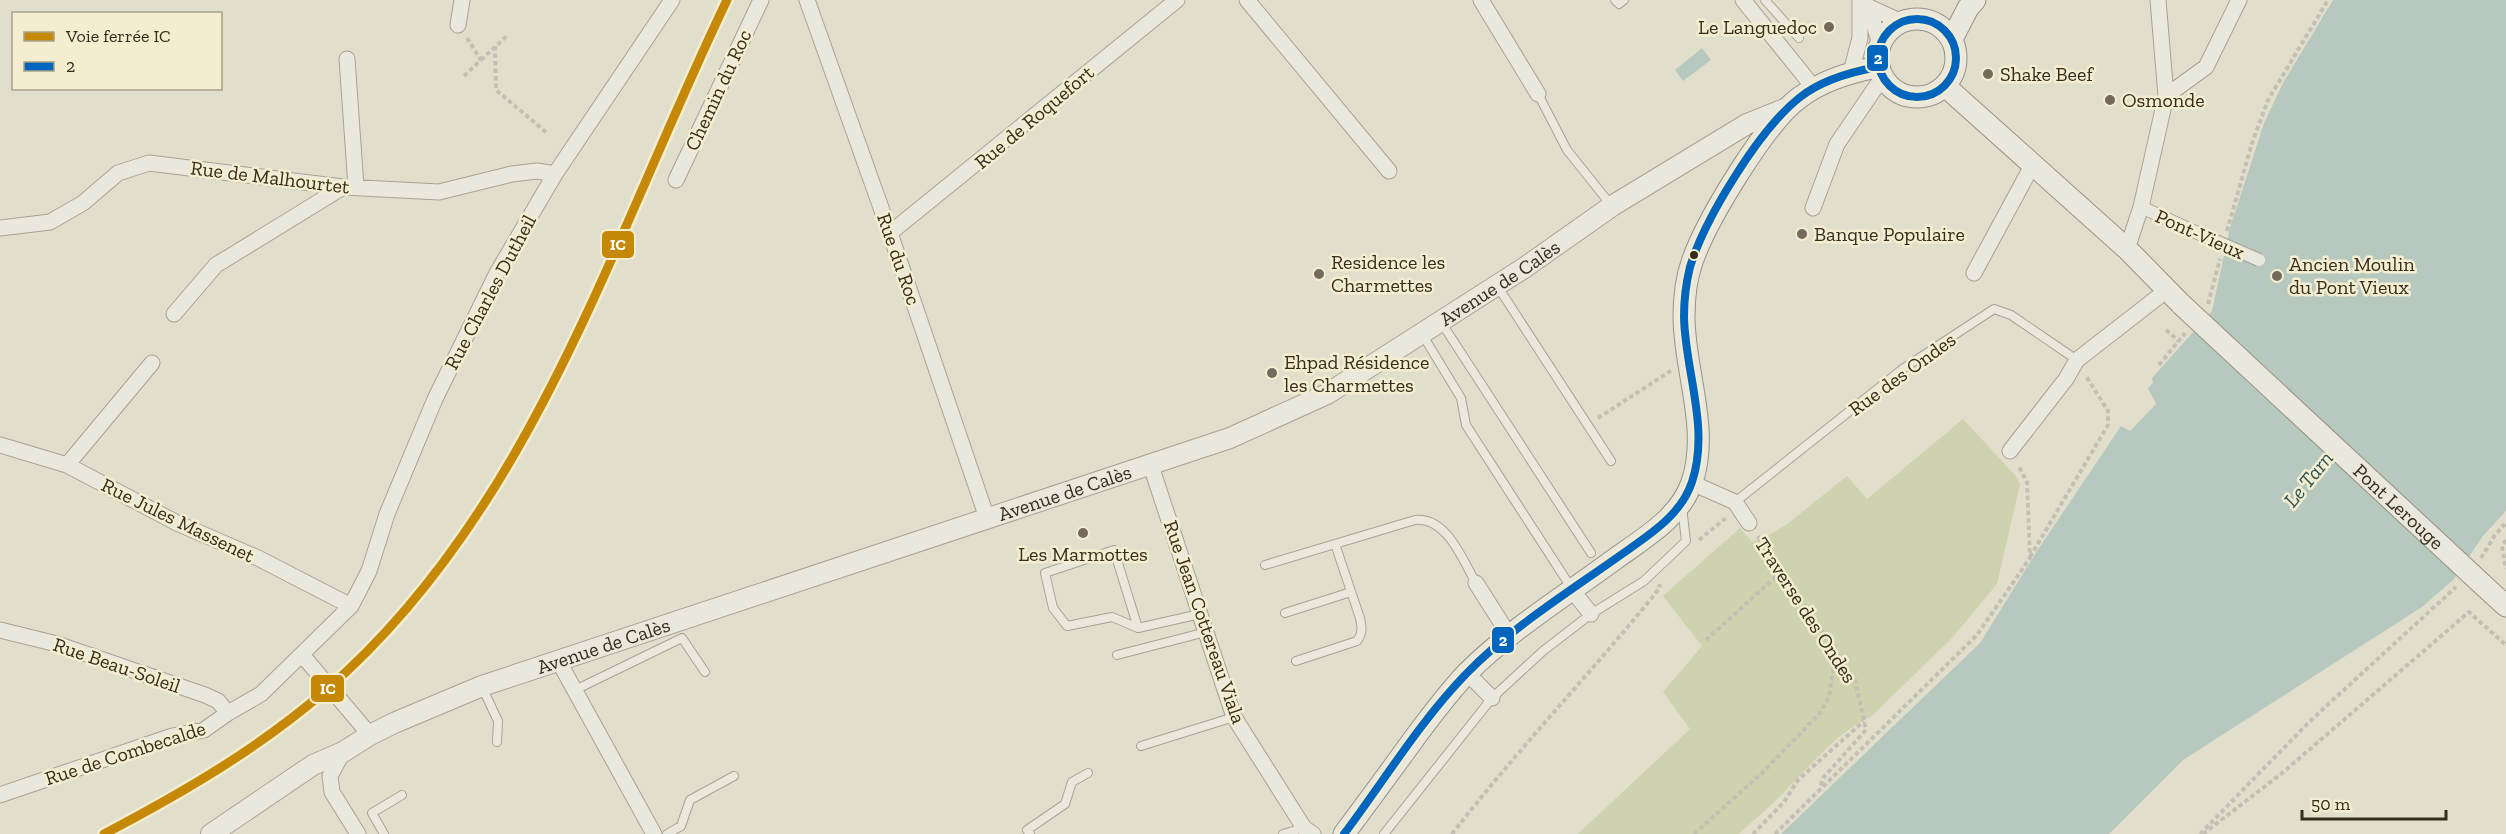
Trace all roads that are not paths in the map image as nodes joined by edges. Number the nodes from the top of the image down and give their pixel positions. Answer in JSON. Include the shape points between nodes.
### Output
{"nodes":[{"id":1,"x":462,"y":0,"type":"edge"},
{"id":2,"x":672,"y":0,"type":"edge"},
{"id":3,"x":761,"y":0,"type":"edge"},
{"id":4,"x":807,"y":0,"type":"edge"},
{"id":5,"x":1178,"y":0,"type":"edge"},
{"id":6,"x":1247,"y":0,"type":"edge"},
{"id":7,"x":1481,"y":0,"type":"edge"},
{"id":8,"x":1615,"y":0,"type":"edge"},
{"id":9,"x":1624,"y":0,"type":"edge"},
{"id":10,"x":1743,"y":0,"type":"edge"},
{"id":11,"x":1766,"y":0,"type":"edge"},
{"id":12,"x":2158,"y":0,"type":"edge"},
{"id":13,"x":2239,"y":0,"type":"edge"},
{"id":14,"x":1863,"y":2,"type":"edge"},
{"id":15,"x":1972,"y":4,"type":"edge"},
{"id":16,"x":1902,"y":22,"type":"junction"},
{"id":17,"x":1934,"y":22,"type":"junction"},
{"id":18,"x":458,"y":25,"type":"road end"},
{"id":19,"x":1798,"y":38,"type":"dead end"},
{"id":20,"x":1952,"y":39,"type":"junction"},
{"id":21,"x":1880,"y":45,"type":"junction"},
{"id":22,"x":347,"y":59,"type":"dead end"},
{"id":23,"x":1851,"y":72,"type":"junction"},
{"id":24,"x":1880,"y":72,"type":"junction"},
{"id":25,"x":1945,"y":86,"type":"junction"},
{"id":26,"x":1814,"y":88,"type":"junction"},
{"id":27,"x":1538,"y":94,"type":"joint"},
{"id":28,"x":2166,"y":96,"type":"junction"},
{"id":29,"x":1787,"y":108,"type":"junction"},
{"id":30,"x":2033,"y":164,"type":"junction"},
{"id":31,"x":1389,"y":171,"type":"dead end"},
{"id":32,"x":555,"y":174,"type":"junction"},
{"id":33,"x":676,"y":180,"type":"dead end"},
{"id":34,"x":350,"y":187,"type":"junction"},
{"id":35,"x":1612,"y":206,"type":"junction"},
{"id":36,"x":2141,"y":207,"type":"junction"},
{"id":37,"x":1813,"y":208,"type":"dead end"},
{"id":38,"x":0,"y":228,"type":"edge"},
{"id":39,"x":890,"y":233,"type":"junction"},
{"id":40,"x":2127,"y":249,"type":"junction"},
{"id":41,"x":2259,"y":260,"type":"dead end"},
{"id":42,"x":1974,"y":273,"type":"dead end"},
{"id":43,"x":1497,"y":286,"type":"junction"},
{"id":44,"x":2167,"y":290,"type":"junction"},
{"id":45,"x":174,"y":314,"type":"dead end"},
{"id":46,"x":1441,"y":322,"type":"junction"},
{"id":47,"x":1422,"y":334,"type":"junction"},
{"id":48,"x":2077,"y":360,"type":"junction"},
{"id":49,"x":152,"y":363,"type":"dead end"},
{"id":50,"x":0,"y":445,"type":"edge"},
{"id":51,"x":2010,"y":451,"type":"road end"},
{"id":52,"x":1611,"y":461,"type":"dead end"},
{"id":53,"x":1150,"y":463,"type":"junction"},
{"id":54,"x":67,"y":465,"type":"junction"},
{"id":55,"x":1692,"y":483,"type":"junction"},
{"id":56,"x":1735,"y":502,"type":"junction"},
{"id":57,"x":1682,"y":503,"type":"junction"},
{"id":58,"x":987,"y":518,"type":"junction"},
{"id":59,"x":1749,"y":523,"type":"road end"},
{"id":60,"x":1335,"y":544,"type":"junction"},
{"id":61,"x":1591,"y":553,"type":"dead end"},
{"id":62,"x":1265,"y":565,"type":"dead end"},
{"id":63,"x":1476,"y":583,"type":"joint"},
{"id":64,"x":1572,"y":590,"type":"junction"},
{"id":65,"x":1351,"y":592,"type":"junction"},
{"id":66,"x":351,"y":606,"type":"junction"},
{"id":67,"x":2506,"y":606,"type":"edge"},
{"id":68,"x":1285,"y":613,"type":"dead end"},
{"id":69,"x":1200,"y":614,"type":"junction"},
{"id":70,"x":1591,"y":614,"type":"junction"},
{"id":71,"x":1138,"y":628,"type":"junction"},
{"id":72,"x":0,"y":630,"type":"edge"},
{"id":73,"x":1206,"y":632,"type":"junction"},
{"id":74,"x":1509,"y":635,"type":"junction"},
{"id":75,"x":1118,"y":655,"type":"dead end"},
{"id":76,"x":303,"y":656,"type":"junction"},
{"id":77,"x":558,"y":660,"type":"junction"},
{"id":78,"x":1296,"y":661,"type":"dead end"},
{"id":79,"x":705,"y":672,"type":"dead end"},
{"id":80,"x":1467,"y":673,"type":"junction"},
{"id":81,"x":482,"y":686,"type":"junction"},
{"id":82,"x":575,"y":690,"type":"junction"},
{"id":83,"x":1492,"y":698,"type":"junction"},
{"id":84,"x":228,"y":713,"type":"junction"},
{"id":85,"x":1234,"y":717,"type":"junction"},
{"id":86,"x":370,"y":735,"type":"junction"},
{"id":87,"x":497,"y":742,"type":"dead end"},
{"id":88,"x":1141,"y":746,"type":"dead end"},
{"id":89,"x":343,"y":752,"type":"junction"},
{"id":90,"x":1088,"y":773,"type":"dead end"},
{"id":91,"x":734,"y":776,"type":"dead end"},
{"id":92,"x":0,"y":795,"type":"edge"},
{"id":93,"x":402,"y":795,"type":"dead end"},
{"id":94,"x":1308,"y":831,"type":"edge"},
{"id":95,"x":211,"y":834,"type":"edge"},
{"id":96,"x":357,"y":834,"type":"edge"},
{"id":97,"x":384,"y":834,"type":"edge"},
{"id":98,"x":654,"y":834,"type":"edge"},
{"id":99,"x":668,"y":834,"type":"edge"},
{"id":100,"x":1030,"y":834,"type":"edge"},
{"id":101,"x":1283,"y":834,"type":"edge"},
{"id":102,"x":1344,"y":834,"type":"edge"},
{"id":103,"x":1384,"y":834,"type":"edge"}],
"edges":[{"from":1,"to":18,"type":"street"},
{"from":2,"to":32,"type":"street","name":"Rue Charles Dutheil"},
{"from":3,"to":33,"type":"street","name":"Chemin du Roc"},
{"from":4,"to":39,"type":"street","name":"Rue du Roc"},
{"from":5,"to":39,"type":"street","name":"Rue de Roquefort"},
{"from":6,"to":31,"type":"street"},
{"from":7,"to":27,"type":"street"},
{"from":8,"to":9,"type":"lane","via":[[1619,4]]},
{"from":10,"to":26,"type":"street"},
{"from":11,"to":19,"type":"lane"},
{"from":12,"to":28,"type":"street"},
{"from":13,"to":28,"type":"street","via":[[2206,67]]},
{"from":14,"to":16,"type":"street"},
{"from":14,"to":21,"type":"street"},
{"from":14,"to":23,"type":"street","via":[[1860,38]]},
{"from":15,"to":17,"type":"main road"},
{"from":15,"to":20,"type":"main road"},
{"from":16,"to":17,"type":"main road"},
{"from":16,"to":21,"type":"main road","via":[[1885,35]]},
{"from":17,"to":20,"type":"main road"},
{"from":20,"to":25,"type":"main road","via":[[1955,69]]},
{"from":21,"to":24,"type":"main road"},
{"from":22,"to":34,"type":"street"},
{"from":23,"to":24,"type":"main road","name":"Avenue de Calès"},
{"from":23,"to":26,"type":"main road","name":"Avenue de Calès"},
{"from":24,"to":25,"type":"main road","via":[[1894,91],[1913,98],[1932,95]]},
{"from":24,"to":37,"type":"street","via":[[1837,144]]},
{"from":25,"to":30,"type":"main road","name":"Pont Lerouge"},
{"from":26,"to":29,"type":"main road","name":"Avenue de Calès"},
{"from":27,"to":35,"type":"lane","via":[[1567,150]]},
{"from":28,"to":36,"type":"street"},
{"from":29,"to":35,"type":"street","name":"Avenue de Calès","via":[[1747,124]]},
{"from":29,"to":55,"type":"main road","via":[[1724,198],[1691,262],[1684,317],[1698,438]]},
{"from":30,"to":40,"type":"main road","name":"Pont Lerouge"},
{"from":30,"to":42,"type":"street"},
{"from":32,"to":34,"type":"street","name":"Rue de Malhourtet","via":[[512,174],[439,192]]},
{"from":32,"to":66,"type":"street","name":"Rue Charles Dutheil","via":[[497,273],[435,399],[387,514],[369,571]]},
{"from":34,"to":38,"type":"street","name":"Rue de Malhourtet","via":[[149,163],[118,173],[83,203],[50,222]]},
{"from":34,"to":45,"type":"street","via":[[216,265]]},
{"from":35,"to":43,"type":"street","name":"Avenue de Calès"},
{"from":36,"to":40,"type":"street"},
{"from":36,"to":41,"type":"street","name":"Pont-Vieux","bridge":true},
{"from":39,"to":58,"type":"street","name":"Rue du Roc"},
{"from":40,"to":44,"type":"main road","name":"Pont Lerouge"},
{"from":43,"to":46,"type":"street","name":"Avenue de Calès"},
{"from":43,"to":52,"type":"lane"},
{"from":44,"to":48,"type":"street"},
{"from":44,"to":67,"type":"main road","name":"Pont Lerouge","bridge":true,"via":[[2479,574]]},
{"from":46,"to":47,"type":"street","name":"Avenue de Calès"},
{"from":46,"to":61,"type":"lane"},
{"from":47,"to":53,"type":"street","name":"Avenue de Calès","via":[[1327,394],[1286,414],[1230,438]]},
{"from":47,"to":64,"type":"lane","via":[[1461,398],[1466,424]]},
{"from":48,"to":51,"type":"street"},
{"from":48,"to":56,"type":"lane","name":"Rue des Ondes","via":[[2011,315],[1994,309],[1904,368]]},
{"from":49,"to":54,"type":"street"},
{"from":50,"to":54,"type":"street","name":"Rue Jules Massenet"},
{"from":53,"to":58,"type":"street","name":"Avenue de Calès"},
{"from":53,"to":69,"type":"street","name":"Rue Jean Cottereau Viala"},
{"from":54,"to":66,"type":"street","name":"Rue Jules Massenet","via":[[177,523],[258,558]]},
{"from":55,"to":56,"type":"street"},
{"from":55,"to":57,"type":"main road"},
{"from":56,"to":59,"type":"street","name":"Traverse des Ondes"},
{"from":57,"to":64,"type":"main road","via":[[1658,528]]},
{"from":57,"to":70,"type":"lane","via":[[1686,541],[1644,581]]},
{"from":58,"to":77,"type":"street","name":"Avenue de Calès"},
{"from":60,"to":62,"type":"lane"},
{"from":60,"to":63,"type":"lane","via":[[1426,519],[1445,532]]},
{"from":60,"to":65,"type":"lane"},
{"from":63,"to":74,"type":"street"},
{"from":64,"to":70,"type":"street"},
{"from":64,"to":74,"type":"main road"},
{"from":65,"to":68,"type":"lane"},
{"from":65,"to":78,"type":"lane","via":[[1362,628],[1357,641]]},
{"from":66,"to":76,"type":"street","name":"Rue de Combecalde"},
{"from":69,"to":71,"type":"lane"},
{"from":69,"to":73,"type":"street","name":"Rue Jean Cottereau Viala"},
{"from":70,"to":83,"type":"lane"},
{"from":71,"to":71,"type":"lane","via":[[1112,617],[1067,626],[1053,608],[1045,573],[1114,550]]},
{"from":72,"to":84,"type":"street","name":"Rue Beau-Soleil","via":[[57,644],[205,695],[218,701]]},
{"from":73,"to":75,"type":"lane"},
{"from":73,"to":85,"type":"street","name":"Rue Jean Cottereau Viala"},
{"from":74,"to":80,"type":"main road"},
{"from":76,"to":84,"type":"street","name":"Rue de Combecalde","via":[[261,694]]},
{"from":76,"to":86,"type":"street"},
{"from":77,"to":81,"type":"street","name":"Avenue de Calès"},
{"from":77,"to":82,"type":"street"},
{"from":79,"to":82,"type":"lane","via":[[682,638]]},
{"from":80,"to":83,"type":"street"},
{"from":80,"to":102,"type":"main road"},
{"from":81,"to":86,"type":"street","name":"Avenue de Calès"},
{"from":81,"to":87,"type":"lane","via":[[498,721]]},
{"from":82,"to":98,"type":"street"},
{"from":83,"to":103,"type":"lane"},
{"from":84,"to":92,"type":"street","name":"Rue de Combecalde","via":[[204,730],[172,736]]},
{"from":85,"to":88,"type":"lane"},
{"from":85,"to":94,"type":"street","name":"Rue Jean Cottereau Viala"},
{"from":86,"to":89,"type":"street","name":"Avenue de Calès"},
{"from":89,"to":95,"type":"street","name":"Avenue de Calès","via":[[313,765]]},
{"from":89,"to":96,"type":"street","via":[[330,776],[332,792]]},
{"from":90,"to":100,"type":"lane","via":[[1072,782],[1065,804],[1027,830]]},
{"from":91,"to":99,"type":"lane","via":[[690,800],[681,826]]},
{"from":93,"to":97,"type":"lane","via":[[372,813]]},
{"from":94,"to":101,"type":"lane"}]}
